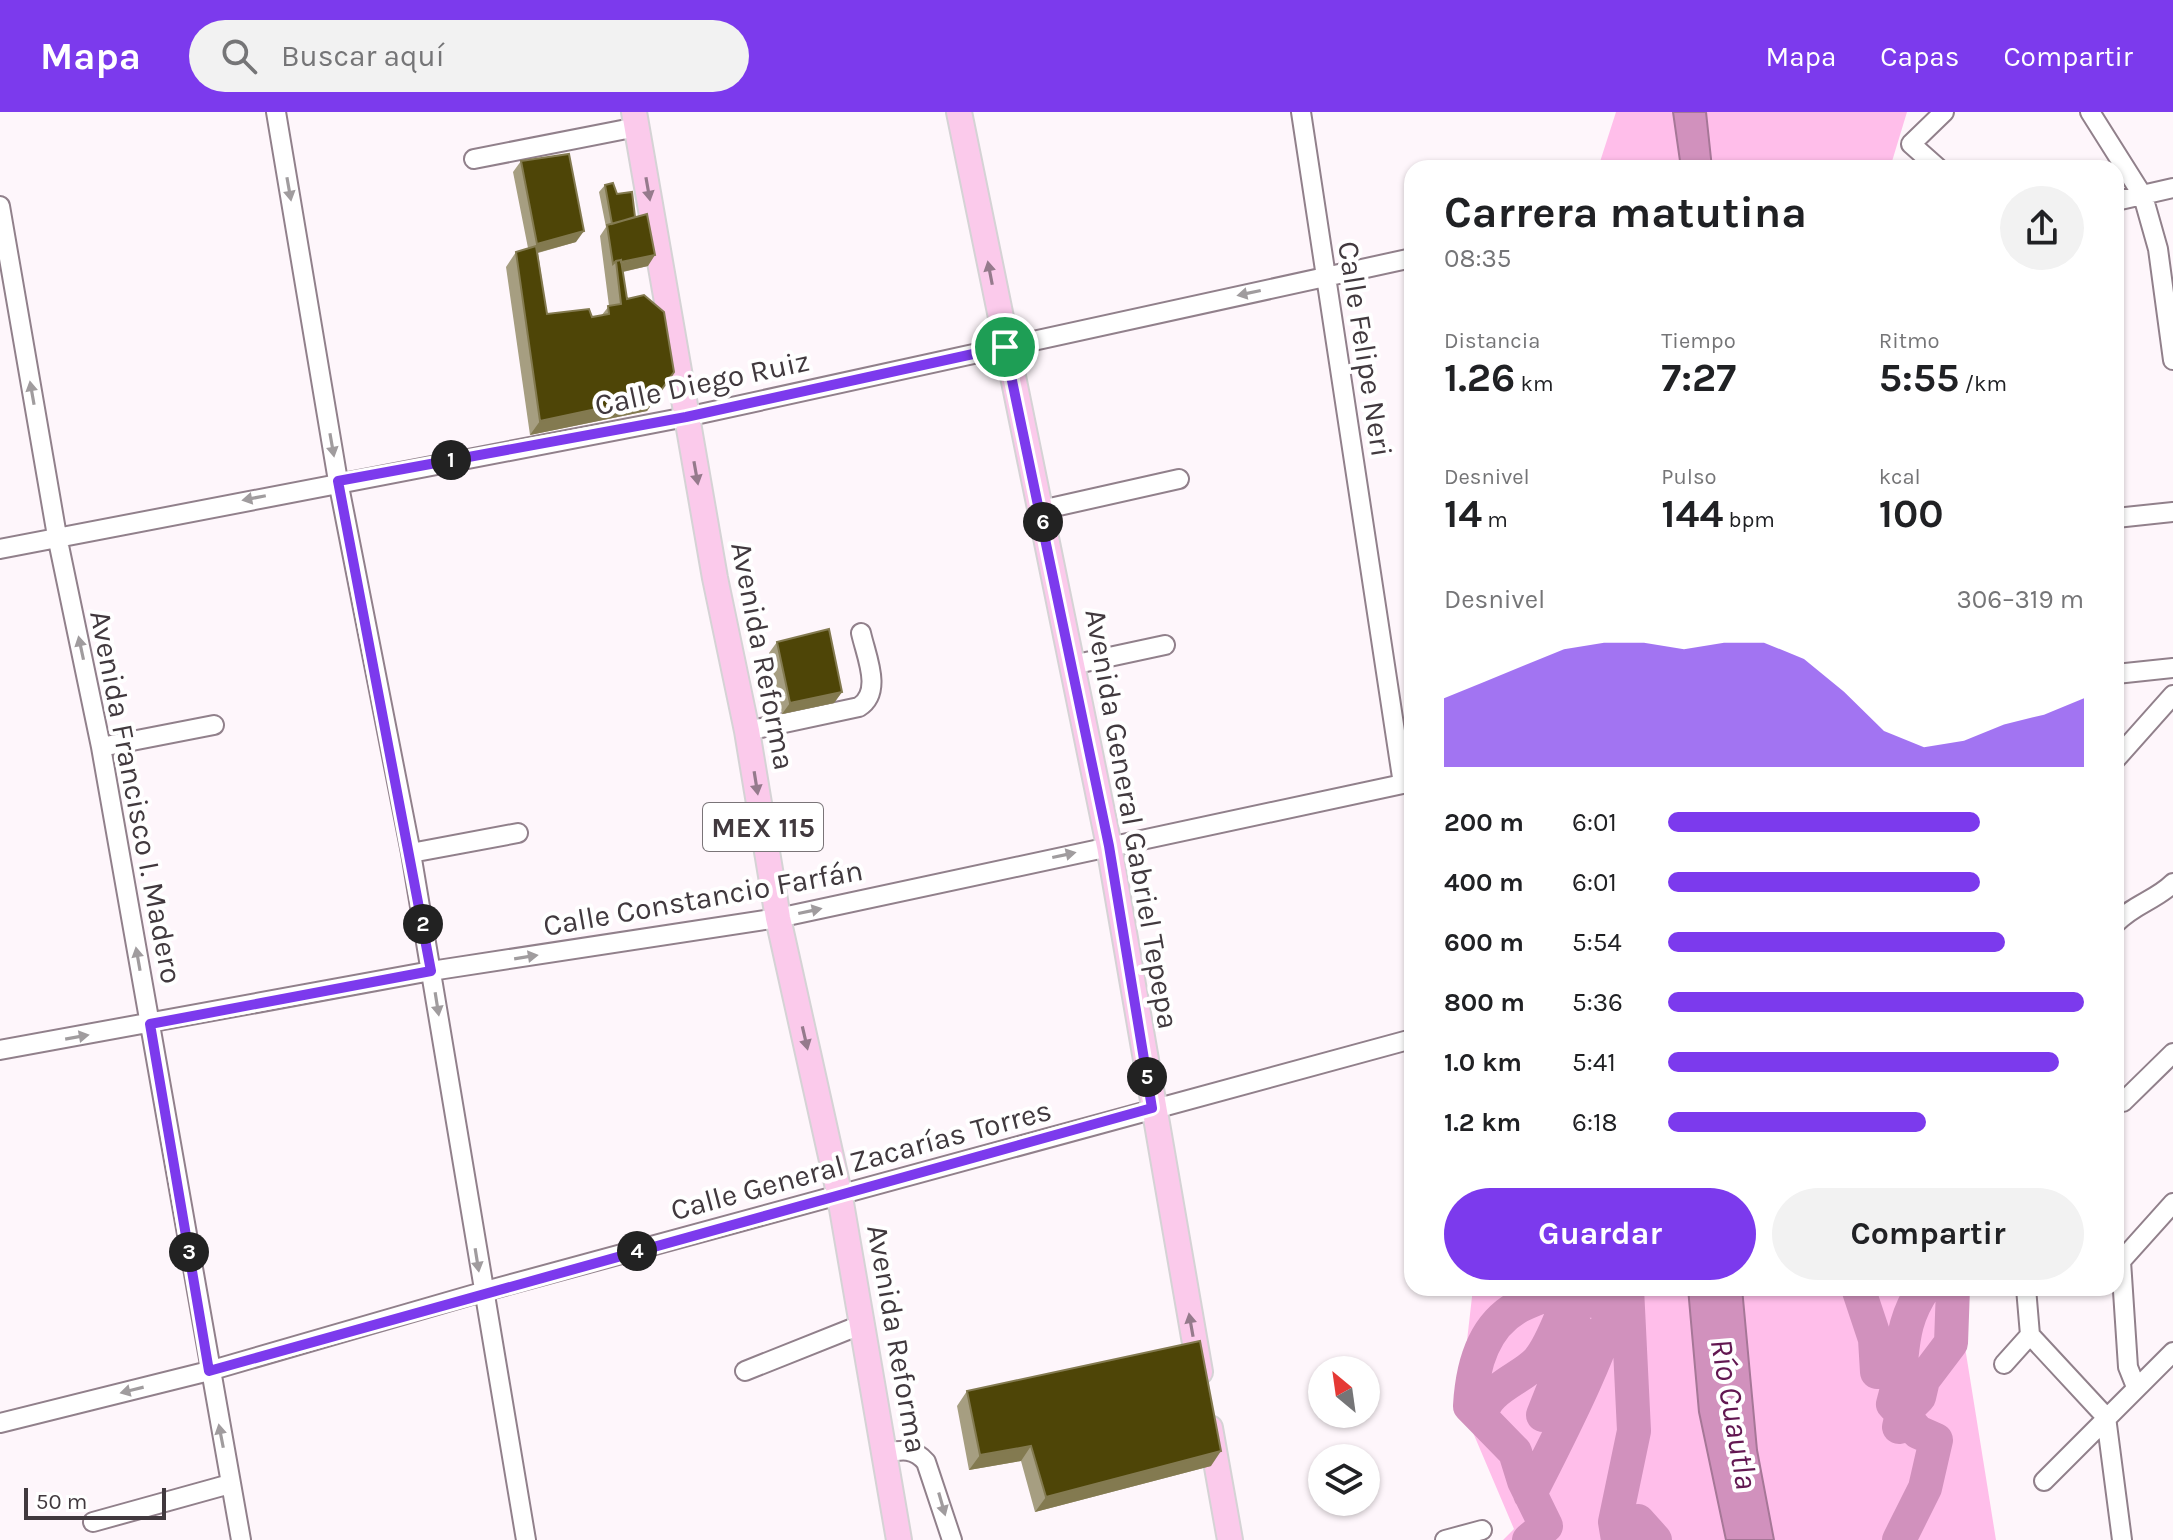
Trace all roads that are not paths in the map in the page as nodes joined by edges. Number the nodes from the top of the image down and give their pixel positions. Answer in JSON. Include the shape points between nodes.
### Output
{"nodes":[{"id":1,"x":276,"y":112,"type":"edge"},
{"id":2,"x":959,"y":112,"type":"edge"},
{"id":3,"x":1301,"y":112,"type":"edge"},
{"id":4,"x":1944,"y":112,"type":"edge"},
{"id":5,"x":2090,"y":112,"type":"edge"},
{"id":6,"x":636,"y":119,"type":"edge"},
{"id":7,"x":474,"y":159,"type":"dead end"},
{"id":8,"x":1929,"y":160,"type":"edge"},
{"id":9,"x":2120,"y":160,"type":"edge"},
{"id":10,"x":2124,"y":166,"type":"edge"},
{"id":11,"x":2173,"y":188,"type":"edge"},
{"id":12,"x":2143,"y":196,"type":"junction"},
{"id":13,"x":2124,"y":200,"type":"edge"},
{"id":14,"x":0,"y":206,"type":"edge"},
{"id":15,"x":1404,"y":260,"type":"edge"},
{"id":16,"x":1325,"y":277,"type":"junction"},
{"id":17,"x":7,"y":290,"type":"edge"},
{"id":18,"x":1005,"y":347,"type":"junction"},
{"id":19,"x":2173,"y":360,"type":"edge"},
{"id":20,"x":686,"y":417,"type":"junction"},
{"id":21,"x":1179,"y":479,"type":"dead end"},
{"id":22,"x":338,"y":481,"type":"junction"},
{"id":23,"x":1041,"y":510,"type":"junction"},
{"id":24,"x":2173,"y":512,"type":"edge"},
{"id":25,"x":2124,"y":517,"type":"edge"},
{"id":26,"x":57,"y":536,"type":"junction"},
{"id":27,"x":0,"y":549,"type":"edge"},
{"id":28,"x":861,"y":633,"type":"dead end"},
{"id":29,"x":1165,"y":645,"type":"dead end"},
{"id":30,"x":1072,"y":665,"type":"junction"},
{"id":31,"x":2173,"y":668,"type":"edge"},
{"id":32,"x":2124,"y":673,"type":"edge"},
{"id":33,"x":2171,"y":701,"type":"edge"},
{"id":34,"x":214,"y":725,"type":"dead end"},
{"id":35,"x":747,"y":731,"type":"junction"},
{"id":36,"x":101,"y":747,"type":"junction"},
{"id":37,"x":2124,"y":751,"type":"edge"},
{"id":38,"x":1404,"y":764,"type":"edge"},
{"id":39,"x":1404,"y":784,"type":"edge"},
{"id":40,"x":518,"y":833,"type":"dead end"},
{"id":41,"x":1109,"y":846,"type":"junction"},
{"id":42,"x":411,"y":853,"type":"junction"},
{"id":43,"x":2173,"y":883,"type":"edge"},
{"id":44,"x":2124,"y":914,"type":"edge"},
{"id":45,"x":778,"y":918,"type":"junction"},
{"id":46,"x":431,"y":971,"type":"junction"},
{"id":47,"x":150,"y":1024,"type":"junction"},
{"id":48,"x":1404,"y":1041,"type":"edge"},
{"id":49,"x":0,"y":1050,"type":"edge"},
{"id":50,"x":2173,"y":1053,"type":"edge"},
{"id":51,"x":2124,"y":1101,"type":"edge"},
{"id":52,"x":1152,"y":1108,"type":"junction"},
{"id":53,"x":840,"y":1197,"type":"junction"},
{"id":54,"x":2173,"y":1203,"type":"edge"},
{"id":55,"x":2124,"y":1258,"type":"edge"},
{"id":56,"x":482,"y":1292,"type":"junction"},
{"id":57,"x":2027,"y":1296,"type":"edge"},
{"id":58,"x":2123,"y":1296,"type":"edge"},
{"id":59,"x":863,"y":1324,"type":"junction"},
{"id":60,"x":2030,"y":1335,"type":"junction"},
{"id":61,"x":2173,"y":1352,"type":"edge"},
{"id":62,"x":2004,"y":1364,"type":"dead end"},
{"id":63,"x":209,"y":1371,"type":"junction"},
{"id":64,"x":745,"y":1371,"type":"dead end"},
{"id":65,"x":2136,"y":1387,"type":"junction"},
{"id":66,"x":2106,"y":1417,"type":"junction"},
{"id":67,"x":0,"y":1423,"type":"edge"},
{"id":68,"x":883,"y":1453,"type":"junction"},
{"id":69,"x":2044,"y":1481,"type":"dead end"},
{"id":70,"x":230,"y":1484,"type":"junction"},
{"id":71,"x":93,"y":1522,"type":"dead end"},
{"id":72,"x":1482,"y":1530,"type":"dead end"},
{"id":73,"x":241,"y":1540,"type":"edge"},
{"id":74,"x":526,"y":1540,"type":"edge"},
{"id":75,"x":899,"y":1540,"type":"edge"},
{"id":76,"x":952,"y":1540,"type":"edge"},
{"id":77,"x":1230,"y":1540,"type":"edge"},
{"id":78,"x":1445,"y":1540,"type":"edge"},
{"id":79,"x":2122,"y":1540,"type":"edge"}],
"edges":[{"from":1,"to":22,"type":"street","one_way":true},
{"from":18,"to":2,"type":"main road","name":"Avenida General Gabriel Tepepa","one_way":true},
{"from":3,"to":16,"type":"street","name":"Calle Felipe Neri"},
{"from":4,"to":8,"type":"street","via":[[1911,144]]},
{"from":5,"to":9,"type":"street"},
{"from":6,"to":7,"type":"street"},
{"from":6,"to":20,"type":"main road","name":"Avenida Reforma","number":"MEX 115","one_way":true},
{"from":10,"to":12,"type":"street"},
{"from":11,"to":12,"type":"street"},
{"from":12,"to":13,"type":"street"},
{"from":12,"to":19,"type":"street","via":[[2158,249]]},
{"from":14,"to":17,"type":"street","name":"Avenida Francisco I. Madero"},
{"from":15,"to":16,"type":"street","name":"Calle Diego Ruiz"},
{"from":16,"to":18,"type":"street","name":"Calle Diego Ruiz","one_way":true},
{"from":16,"to":38,"type":"street","name":"Calle Felipe Neri"},
{"from":26,"to":17,"type":"street","name":"Avenida Francisco I. Madero","one_way":true},
{"from":18,"to":20,"type":"street","name":"Calle Diego Ruiz"},
{"from":18,"to":23,"type":"main road","name":"Avenida General Gabriel Tepepa"},
{"from":20,"to":22,"type":"street","name":"Calle Diego Ruiz"},
{"from":20,"to":35,"type":"main road","name":"Avenida Reforma","number":"MEX 115","one_way":true},
{"from":21,"to":23,"type":"street"},
{"from":22,"to":26,"type":"street","name":"Calle Diego Ruiz","one_way":true},
{"from":22,"to":42,"type":"street"},
{"from":23,"to":30,"type":"main road","name":"Avenida General Gabriel Tepepa"},
{"from":24,"to":25,"type":"street"},
{"from":26,"to":27,"type":"street","name":"Calle Diego Ruiz"},
{"from":36,"to":26,"type":"street","name":"Avenida Francisco I. Madero","one_way":true},
{"from":28,"to":35,"type":"street","via":[[873,692],[869,701]]},
{"from":29,"to":30,"type":"street"},
{"from":30,"to":41,"type":"main road","name":"Avenida General Gabriel Tepepa"},
{"from":31,"to":32,"type":"street"},
{"from":33,"to":37,"type":"street"},
{"from":34,"to":36,"type":"street"},
{"from":35,"to":45,"type":"main road","name":"Avenida Reforma","number":"MEX 115","one_way":true},
{"from":47,"to":36,"type":"street","name":"Avenida Francisco I. Madero","one_way":true},
{"from":39,"to":41,"type":"street","name":"Calle Constancio Farfán"},
{"from":40,"to":42,"type":"street"},
{"from":45,"to":41,"type":"street","name":"Calle Constancio Farfán","one_way":true},
{"from":41,"to":52,"type":"main road","name":"Avenida General Gabriel Tepepa"},
{"from":42,"to":46,"type":"street"},
{"from":43,"to":44,"type":"street"},
{"from":46,"to":45,"type":"street","name":"Calle Constancio Farfán","one_way":true},
{"from":45,"to":53,"type":"main road","name":"Avenida Reforma","number":"MEX 115","one_way":true},
{"from":46,"to":47,"type":"street","name":"Calle Constancio Farfán"},
{"from":46,"to":56,"type":"street","one_way":true},
{"from":49,"to":47,"type":"street","name":"Calle Constancio Farfán","one_way":true},
{"from":47,"to":63,"type":"street","name":"Avenida Francisco I. Madero"},
{"from":48,"to":52,"type":"street","name":"Calle General Zacarías Torres"},
{"from":50,"to":51,"type":"street"},
{"from":52,"to":53,"type":"street","name":"Calle General Zacarías Torres"},
{"from":77,"to":52,"type":"main road","name":"Avenida General Gabriel Tepepa","one_way":true},
{"from":53,"to":56,"type":"street","name":"Calle General Zacarías Torres"},
{"from":53,"to":59,"type":"main road","name":"Avenida Reforma","number":"MEX 115"},
{"from":54,"to":55,"type":"street"},
{"from":56,"to":63,"type":"street","name":"Calle General Zacarías Torres"},
{"from":56,"to":74,"type":"street"},
{"from":57,"to":60,"type":"street"},
{"from":58,"to":65,"type":"street","via":[[2128,1367]]},
{"from":59,"to":64,"type":"street"},
{"from":59,"to":68,"type":"main road","name":"Avenida Reforma","number":"MEX 115"},
{"from":60,"to":62,"type":"street"},
{"from":60,"to":66,"type":"street"},
{"from":61,"to":65,"type":"street"},
{"from":63,"to":67,"type":"street","name":"Calle General Zacarías Torres","one_way":true},
{"from":70,"to":63,"type":"street","name":"Avenida Francisco I. Madero","one_way":true},
{"from":65,"to":66,"type":"street"},
{"from":66,"to":69,"type":"street"},
{"from":66,"to":79,"type":"street"},
{"from":68,"to":75,"type":"main road","name":"Avenida Reforma","number":"MEX 115"},
{"from":68,"to":76,"type":"street","one_way":true,"via":[[905,1449],[918,1452],[926,1462]]},
{"from":70,"to":71,"type":"street"},
{"from":70,"to":73,"type":"street","name":"Avenida Francisco I. Madero"},
{"from":72,"to":78,"type":"street"}]}
